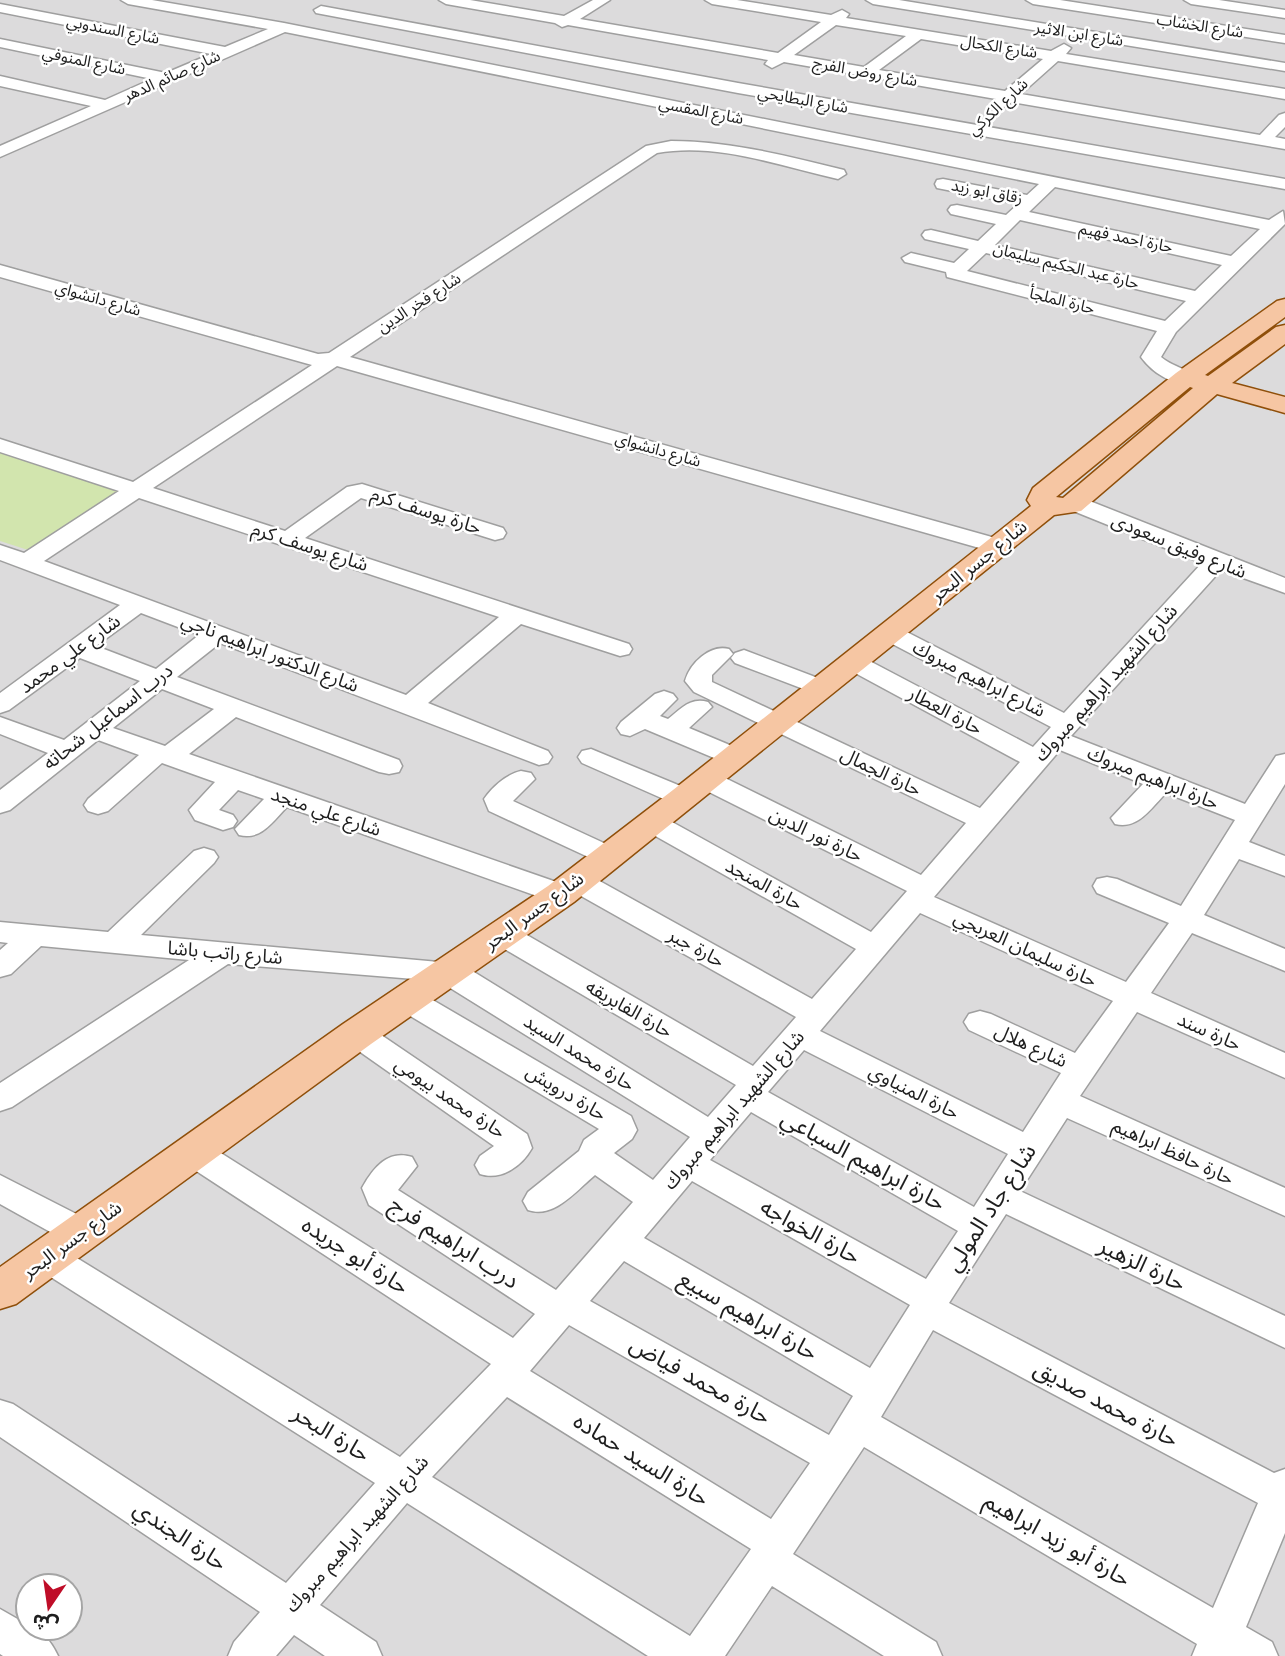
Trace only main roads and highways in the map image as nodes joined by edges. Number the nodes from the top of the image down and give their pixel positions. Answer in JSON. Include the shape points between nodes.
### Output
{"nodes":[{"id":1,"x":1285,"y":306,"type":"edge"},
{"id":2,"x":1285,"y":332,"type":"edge"},
{"id":3,"x":1240,"y":364,"type":"junction"},
{"id":4,"x":1185,"y":377,"type":"junction"},
{"id":5,"x":1211,"y":386,"type":"junction"},
{"id":6,"x":1265,"y":387,"type":"edge"},
{"id":7,"x":1285,"y":405,"type":"edge"},
{"id":8,"x":1061,"y":504,"type":"junction"},
{"id":9,"x":0,"y":1291,"type":"edge"}],
"edges":[{"from":1,"to":4,"type":"main road","name":"شارع جسر البحر"},
{"from":2,"to":3,"type":"main road","name":"شارع جسر البحر"},
{"from":3,"to":5,"type":"main road","name":"شارع جسر البحر"},
{"from":3,"to":6,"type":"main road"},
{"from":4,"to":5,"type":"main road"},
{"from":4,"to":8,"type":"main road","name":"شارع جسر البحر","via":[[1043,494],[1041,500]]},
{"from":5,"to":6,"type":"main road"},
{"from":5,"to":8,"type":"main road","name":"شارع جسر البحر"},
{"from":6,"to":7,"type":"main road"},
{"from":8,"to":9,"type":"main road","name":"شارع جسر البحر","via":[[989,553],[569,888],[356,1034]]}]}
